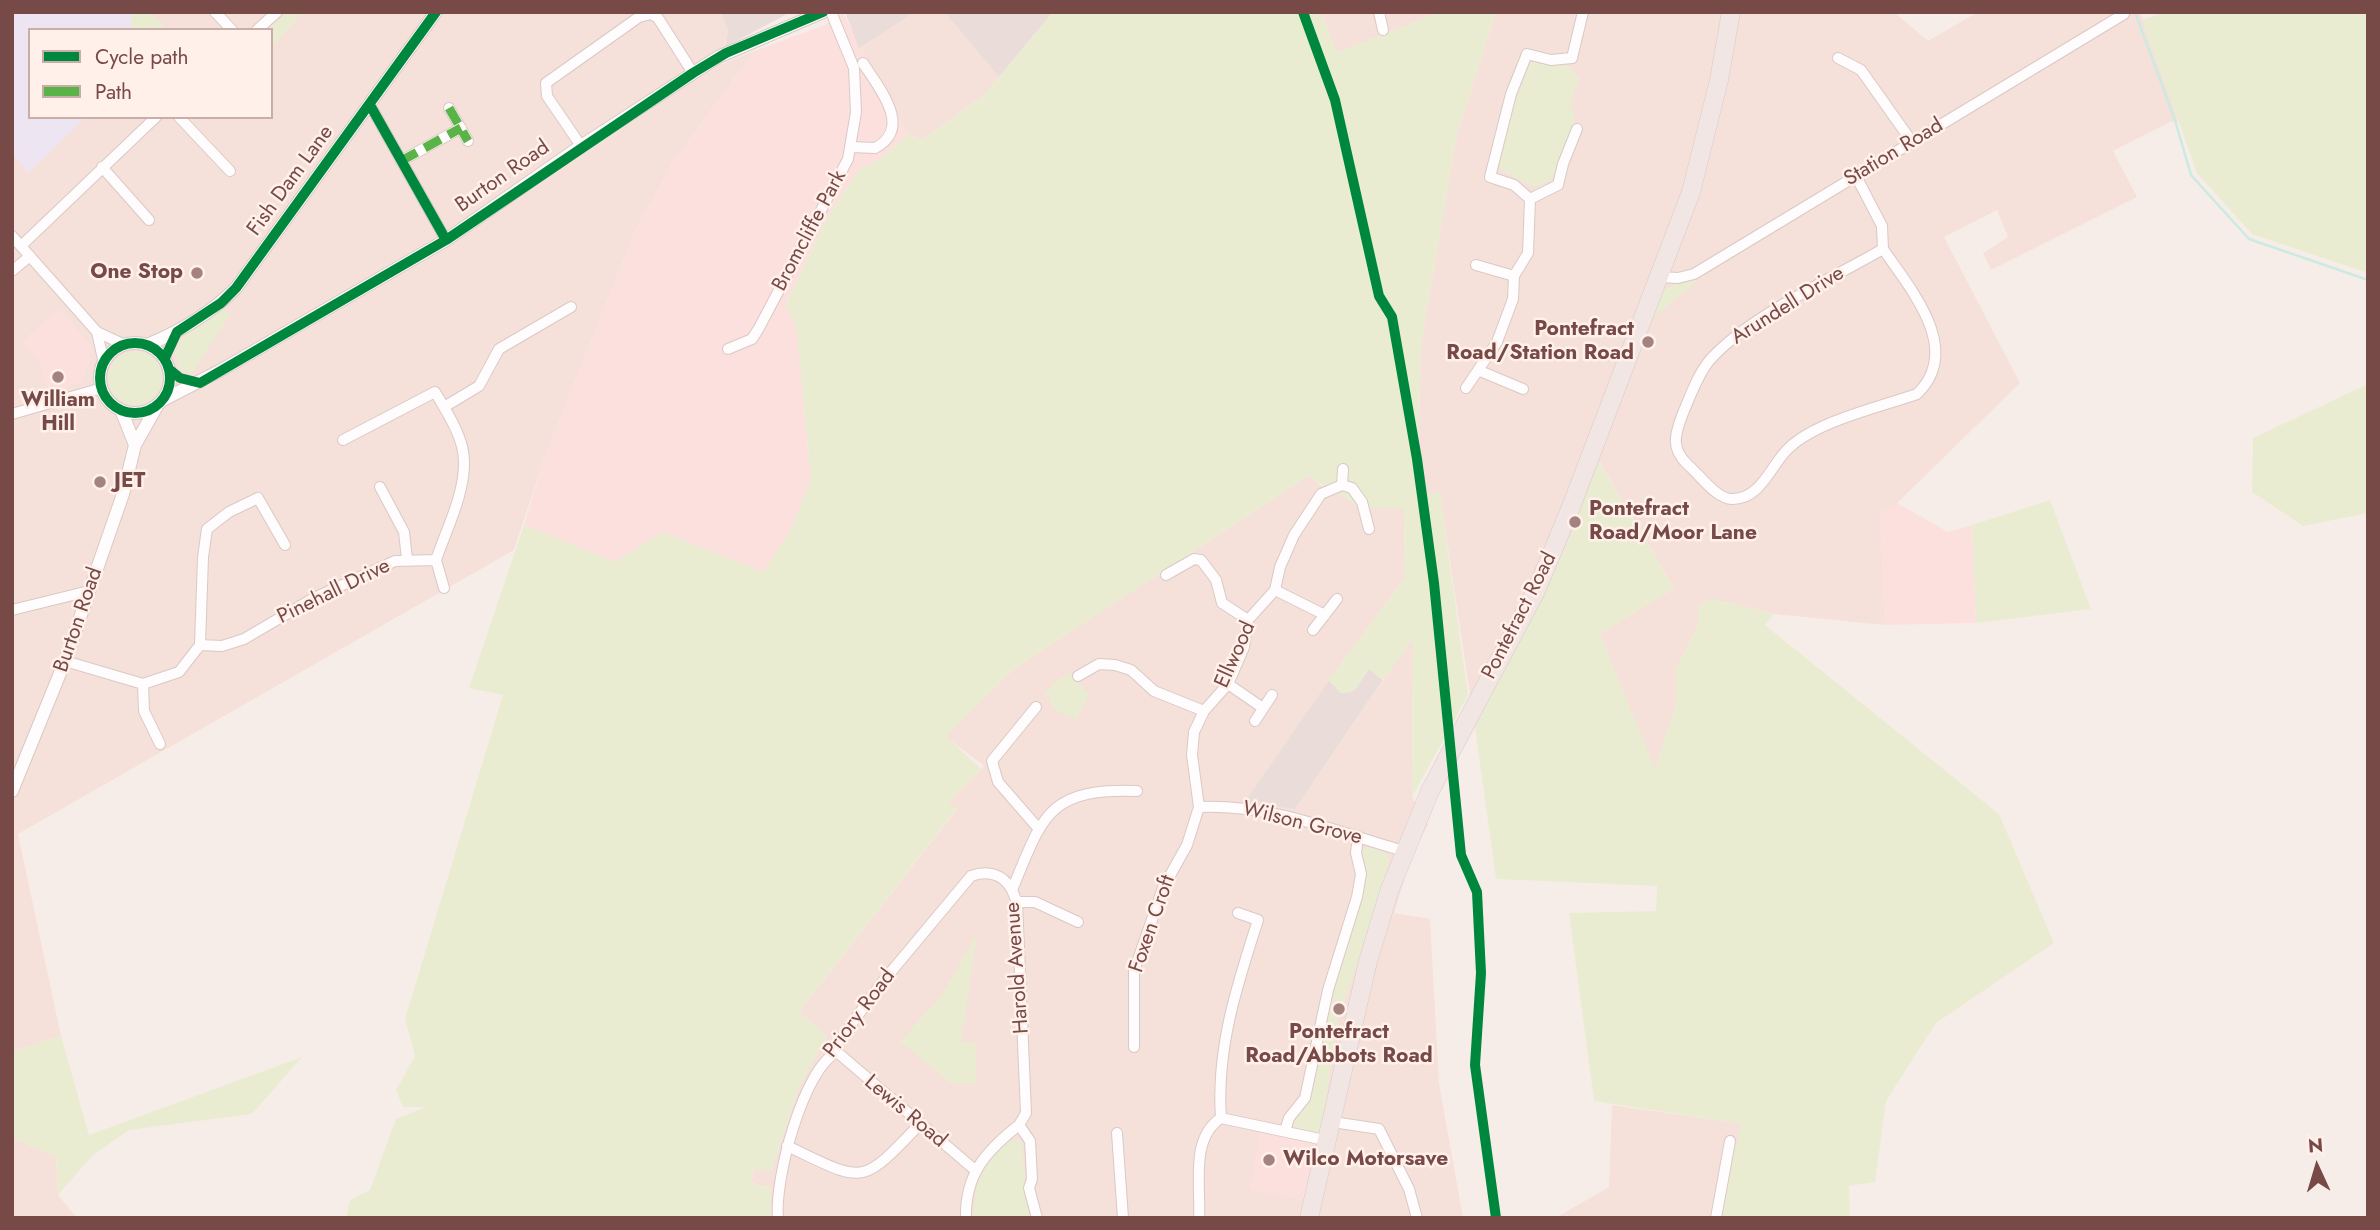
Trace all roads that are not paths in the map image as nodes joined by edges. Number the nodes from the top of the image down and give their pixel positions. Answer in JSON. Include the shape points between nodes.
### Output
{"nodes":[{"id":1,"x":215,"y":12,"type":"edge"},
{"id":2,"x":277,"y":12,"type":"edge"},
{"id":3,"x":436,"y":12,"type":"edge"},
{"id":4,"x":823,"y":12,"type":"edge"},
{"id":5,"x":831,"y":12,"type":"edge"},
{"id":6,"x":1379,"y":12,"type":"edge"},
{"id":7,"x":1583,"y":12,"type":"edge"},
{"id":8,"x":1731,"y":12,"type":"edge"},
{"id":9,"x":2116,"y":15,"type":"edge"},
{"id":10,"x":230,"y":28,"type":"edge"},
{"id":11,"x":259,"y":28,"type":"edge"},
{"id":12,"x":1382,"y":30,"type":"dead end"},
{"id":13,"x":1838,"y":58,"type":"dead end"},
{"id":14,"x":863,"y":63,"type":"dead end"},
{"id":15,"x":693,"y":73,"type":"junction"},
{"id":16,"x":370,"y":105,"type":"junction"},
{"id":17,"x":449,"y":108,"type":"dead end"},
{"id":18,"x":154,"y":119,"type":"edge"},
{"id":19,"x":181,"y":119,"type":"edge"},
{"id":20,"x":461,"y":128,"type":"junction"},
{"id":21,"x":1577,"y":130,"type":"dead end"},
{"id":22,"x":468,"y":141,"type":"dead end"},
{"id":23,"x":1912,"y":142,"type":"junction"},
{"id":24,"x":581,"y":146,"type":"junction"},
{"id":25,"x":851,"y":147,"type":"junction"},
{"id":26,"x":401,"y":161,"type":"junction"},
{"id":27,"x":102,"y":167,"type":"junction"},
{"id":28,"x":230,"y":171,"type":"dead end"},
{"id":29,"x":1856,"y":176,"type":"junction"},
{"id":30,"x":1530,"y":199,"type":"junction"},
{"id":31,"x":149,"y":220,"type":"dead end"},
{"id":32,"x":12,"y":236,"type":"edge"},
{"id":33,"x":446,"y":240,"type":"junction"},
{"id":34,"x":21,"y":246,"type":"junction"},
{"id":35,"x":1883,"y":249,"type":"junction"},
{"id":36,"x":30,"y":256,"type":"junction"},
{"id":37,"x":1476,"y":265,"type":"dead end"},
{"id":38,"x":12,"y":271,"type":"edge"},
{"id":39,"x":1514,"y":276,"type":"junction"},
{"id":40,"x":1660,"y":277,"type":"junction"},
{"id":41,"x":571,"y":307,"type":"dead end"},
{"id":42,"x":97,"y":332,"type":"junction"},
{"id":43,"x":177,"y":332,"type":"junction"},
{"id":44,"x":125,"y":345,"type":"junction"},
{"id":45,"x":147,"y":345,"type":"junction"},
{"id":46,"x":727,"y":349,"type":"dead end"},
{"id":47,"x":104,"y":364,"type":"junction"},
{"id":48,"x":167,"y":364,"type":"junction"},
{"id":49,"x":1480,"y":371,"type":"junction"},
{"id":50,"x":200,"y":383,"type":"junction"},
{"id":51,"x":102,"y":388,"type":"junction"},
{"id":52,"x":1466,"y":388,"type":"dead end"},
{"id":53,"x":1523,"y":389,"type":"dead end"},
{"id":54,"x":160,"y":403,"type":"junction"},
{"id":55,"x":444,"y":407,"type":"junction"},
{"id":56,"x":121,"y":410,"type":"junction"},
{"id":57,"x":12,"y":414,"type":"edge"},
{"id":58,"x":343,"y":440,"type":"dead end"},
{"id":59,"x":135,"y":446,"type":"junction"},
{"id":60,"x":1343,"y":469,"type":"dead end"},
{"id":61,"x":1342,"y":485,"type":"junction"},
{"id":62,"x":380,"y":487,"type":"dead end"},
{"id":63,"x":1369,"y":529,"type":"dead end"},
{"id":64,"x":285,"y":545,"type":"dead end"},
{"id":65,"x":407,"y":559,"type":"junction"},
{"id":66,"x":436,"y":560,"type":"junction"},
{"id":67,"x":1166,"y":575,"type":"dead end"},
{"id":68,"x":443,"y":588,"type":"dead end"},
{"id":69,"x":1275,"y":590,"type":"junction"},
{"id":70,"x":89,"y":592,"type":"junction"},
{"id":71,"x":1337,"y":599,"type":"dead end"},
{"id":72,"x":12,"y":610,"type":"edge"},
{"id":73,"x":1325,"y":615,"type":"junction"},
{"id":74,"x":1248,"y":620,"type":"junction"},
{"id":75,"x":1313,"y":630,"type":"dead end"},
{"id":76,"x":200,"y":645,"type":"junction"},
{"id":77,"x":65,"y":661,"type":"junction"},
{"id":78,"x":1078,"y":676,"type":"dead end"},
{"id":79,"x":143,"y":684,"type":"junction"},
{"id":80,"x":1228,"y":684,"type":"junction"},
{"id":81,"x":1272,"y":695,"type":"dead end"},
{"id":82,"x":1036,"y":707,"type":"dead end"},
{"id":83,"x":1263,"y":708,"type":"junction"},
{"id":84,"x":1204,"y":711,"type":"junction"},
{"id":85,"x":1255,"y":721,"type":"dead end"},
{"id":86,"x":160,"y":744,"type":"dead end"},
{"id":87,"x":12,"y":791,"type":"edge"},
{"id":88,"x":1138,"y":791,"type":"dead end"},
{"id":89,"x":1199,"y":807,"type":"junction"},
{"id":90,"x":1038,"y":828,"type":"junction"},
{"id":91,"x":1358,"y":836,"type":"junction"},
{"id":92,"x":1404,"y":851,"type":"junction"},
{"id":93,"x":1012,"y":890,"type":"junction"},
{"id":94,"x":1017,"y":902,"type":"junction"},
{"id":95,"x":1238,"y":912,"type":"dead end"},
{"id":96,"x":1078,"y":922,"type":"dead end"},
{"id":97,"x":1134,"y":1047,"type":"dead end"},
{"id":98,"x":836,"y":1052,"type":"junction"},
{"id":99,"x":1221,"y":1118,"type":"junction"},
{"id":100,"x":1333,"y":1122,"type":"junction"},
{"id":101,"x":919,"y":1125,"type":"junction"},
{"id":102,"x":1019,"y":1125,"type":"junction"},
{"id":103,"x":1285,"y":1131,"type":"junction"},
{"id":104,"x":1116,"y":1133,"type":"dead end"},
{"id":105,"x":1329,"y":1141,"type":"junction"},
{"id":106,"x":1730,"y":1141,"type":"dead end"},
{"id":107,"x":787,"y":1146,"type":"junction"},
{"id":108,"x":975,"y":1170,"type":"junction"},
{"id":109,"x":778,"y":1218,"type":"edge"},
{"id":110,"x":966,"y":1218,"type":"edge"},
{"id":111,"x":1037,"y":1218,"type":"edge"},
{"id":112,"x":1123,"y":1218,"type":"edge"},
{"id":113,"x":1199,"y":1218,"type":"edge"},
{"id":114,"x":1309,"y":1218,"type":"edge"},
{"id":115,"x":1417,"y":1218,"type":"edge"},
{"id":116,"x":1716,"y":1218,"type":"edge"}],
"edges":[{"from":1,"to":10,"type":"street"},
{"from":2,"to":11,"type":"street"},
{"from":3,"to":16,"type":"street","name":"Fish Dam Lane"},
{"from":4,"to":15,"type":"street","name":"Burton Road","via":[[738,48]]},
{"from":5,"to":25,"type":"street","name":"Bromcliffe Park","via":[[854,68],[856,112]]},
{"from":6,"to":12,"type":"street"},
{"from":7,"to":30,"type":"street","via":[[1572,58],[1551,60],[1527,54],[1499,134],[1490,177],[1514,185]]},
{"from":8,"to":40,"type":"highway","name":"Pontefract Road","via":[[1699,167]]},
{"from":9,"to":23,"type":"street","name":"Station Road"},
{"from":13,"to":23,"type":"street","via":[[1861,70]]},
{"from":14,"to":25,"type":"street","via":[[889,105],[893,126],[890,136],[875,148]]},
{"from":15,"to":24,"type":"street","name":"Burton Road"},
{"from":15,"to":24,"type":"street","via":[[658,18],[651,14],[639,17],[546,83],[547,96]]},
{"from":16,"to":26,"type":"street"},
{"from":16,"to":43,"type":"street","name":"Fish Dam Lane","via":[[236,288]]},
{"from":17,"to":20,"type":"street"},
{"from":18,"to":27,"type":"street"},
{"from":19,"to":28,"type":"street"},
{"from":20,"to":22,"type":"street"},
{"from":20,"to":26,"type":"street"},
{"from":21,"to":30,"type":"street","via":[[1558,185]]},
{"from":23,"to":29,"type":"street","name":"Station Road"},
{"from":24,"to":33,"type":"street","name":"Burton Road"},
{"from":25,"to":46,"type":"street","name":"Bromcliffe Park","via":[[759,328],[752,339]]},
{"from":26,"to":33,"type":"street"},
{"from":27,"to":31,"type":"street"},
{"from":27,"to":34,"type":"street"},
{"from":29,"to":35,"type":"street","name":"Arundell Drive","via":[[1882,226]]},
{"from":29,"to":40,"type":"street","name":"Station Road","via":[[1694,274]]},
{"from":30,"to":39,"type":"street","via":[[1528,253]]},
{"from":32,"to":34,"type":"street"},
{"from":33,"to":50,"type":"street","name":"Burton Road"},
{"from":34,"to":36,"type":"street"},
{"from":35,"to":35,"type":"street","name":"Arundell Drive","via":[[1752,324],[1723,346],[1699,376],[1675,433],[1675,447],[1723,498],[1751,494],[1789,447],[1811,432],[1917,394],[1930,382],[1936,370],[1933,330]]},
{"from":36,"to":38,"type":"street"},
{"from":36,"to":42,"type":"street"},
{"from":37,"to":39,"type":"street"},
{"from":39,"to":49,"type":"street","via":[[1513,299]]},
{"from":40,"to":92,"type":"highway","name":"Pontefract Road","via":[[1546,569],[1433,785]]},
{"from":41,"to":55,"type":"street","via":[[499,349],[480,386]]},
{"from":42,"to":44,"type":"street"},
{"from":42,"to":47,"type":"street"},
{"from":43,"to":45,"type":"street","name":"Fish Dam Lane"},
{"from":43,"to":48,"type":"street"},
{"from":44,"to":45,"type":"street"},
{"from":44,"to":47,"type":"street","via":[[112,352]]},
{"from":45,"to":48,"type":"street"},
{"from":47,"to":51,"type":"street"},
{"from":48,"to":50,"type":"street","via":[[180,378]]},
{"from":48,"to":54,"type":"street","via":[[170,385]]},
{"from":49,"to":52,"type":"street"},
{"from":49,"to":53,"type":"street"},
{"from":50,"to":54,"type":"street","name":"Burton Road"},
{"from":51,"to":56,"type":"street"},
{"from":51,"to":57,"type":"street"},
{"from":54,"to":56,"type":"street","via":[[139,413]]},
{"from":54,"to":59,"type":"street","name":"Burton Road"},
{"from":55,"to":58,"type":"street","via":[[435,392]]},
{"from":55,"to":66,"type":"street","via":[[465,460],[461,488]]},
{"from":56,"to":59,"type":"street"},
{"from":59,"to":70,"type":"street","name":"Burton Road"},
{"from":60,"to":61,"type":"street"},
{"from":61,"to":63,"type":"street","via":[[1352,488],[1363,502]]},
{"from":61,"to":69,"type":"street","name":"Ellwood","via":[[1321,494],[1294,535]]},
{"from":62,"to":65,"type":"street","via":[[404,533]]},
{"from":64,"to":76,"type":"street","via":[[258,498],[207,529]]},
{"from":65,"to":66,"type":"street","name":"Pinehall Drive"},
{"from":65,"to":76,"type":"street","name":"Pinehall Drive","via":[[314,598],[244,639],[222,646]]},
{"from":66,"to":68,"type":"street"},
{"from":67,"to":74,"type":"street","via":[[1194,559],[1201,560],[1216,580],[1222,603]]},
{"from":69,"to":73,"type":"street"},
{"from":69,"to":74,"type":"street","name":"Ellwood"},
{"from":70,"to":72,"type":"street"},
{"from":70,"to":77,"type":"street","name":"Burton Road"},
{"from":71,"to":73,"type":"street"},
{"from":73,"to":75,"type":"street"},
{"from":74,"to":80,"type":"street","name":"Ellwood","via":[[1244,647]]},
{"from":76,"to":79,"type":"street","via":[[179,672]]},
{"from":77,"to":79,"type":"street"},
{"from":77,"to":87,"type":"street","name":"Burton Road"},
{"from":78,"to":84,"type":"street","via":[[1108,659],[1131,670],[1154,691]]},
{"from":79,"to":86,"type":"street","via":[[144,711]]},
{"from":80,"to":83,"type":"street"},
{"from":80,"to":84,"type":"street","name":"Ellwood"},
{"from":81,"to":83,"type":"street"},
{"from":82,"to":90,"type":"street","via":[[992,761],[998,782]]},
{"from":83,"to":85,"type":"street"},
{"from":84,"to":89,"type":"street","name":"Ellwood","via":[[1194,732],[1192,755]]},
{"from":88,"to":90,"type":"street","name":"Harold Avenue","via":[[1101,790],[1070,799],[1048,812]]},
{"from":89,"to":91,"type":"street","name":"Wilson Grove","via":[[1274,812]]},
{"from":89,"to":97,"type":"street","name":"Foxen Croft","via":[[1187,845],[1163,888],[1134,971]]},
{"from":90,"to":93,"type":"street","name":"Harold Avenue"},
{"from":91,"to":92,"type":"street","name":"Wilson Grove"},
{"from":91,"to":103,"type":"street","via":[[1361,874],[1357,897],[1328,990],[1305,1098]]},
{"from":92,"to":100,"type":"highway","name":"Pontefract Road","via":[[1368,961]]},
{"from":93,"to":94,"type":"street","name":"Harold Avenue"},
{"from":93,"to":98,"type":"street","name":"Priory Road","via":[[1006,879],[992,874],[971,876],[880,985],[837,1044]]},
{"from":94,"to":96,"type":"street","via":[[1035,902]]},
{"from":94,"to":102,"type":"street","name":"Harold Avenue","via":[[1026,1113]]},
{"from":95,"to":99,"type":"street","via":[[1258,920],[1230,1007],[1219,1090]]},
{"from":98,"to":101,"type":"street","name":"Lewis Road"},
{"from":98,"to":107,"type":"street","name":"Priory Road","via":[[823,1063]]},
{"from":99,"to":103,"type":"street"},
{"from":99,"to":113,"type":"street","via":[[1208,1127],[1201,1143]]},
{"from":100,"to":105,"type":"highway","name":"Pontefract Road"},
{"from":100,"to":115,"type":"street","via":[[1379,1129],[1409,1189]]},
{"from":101,"to":107,"type":"street","via":[[880,1166],[860,1174],[838,1170]]},
{"from":101,"to":108,"type":"street","name":"Lewis Road"},
{"from":102,"to":108,"type":"street","via":[[993,1145]]},
{"from":102,"to":111,"type":"street","via":[[1030,1141],[1029,1188]]},
{"from":103,"to":105,"type":"street"},
{"from":104,"to":112,"type":"street"},
{"from":105,"to":114,"type":"highway","name":"Pontefract Road"},
{"from":106,"to":116,"type":"street"},
{"from":107,"to":109,"type":"street","name":"Priory Road","via":[[778,1180]]},
{"from":108,"to":110,"type":"street"}]}
